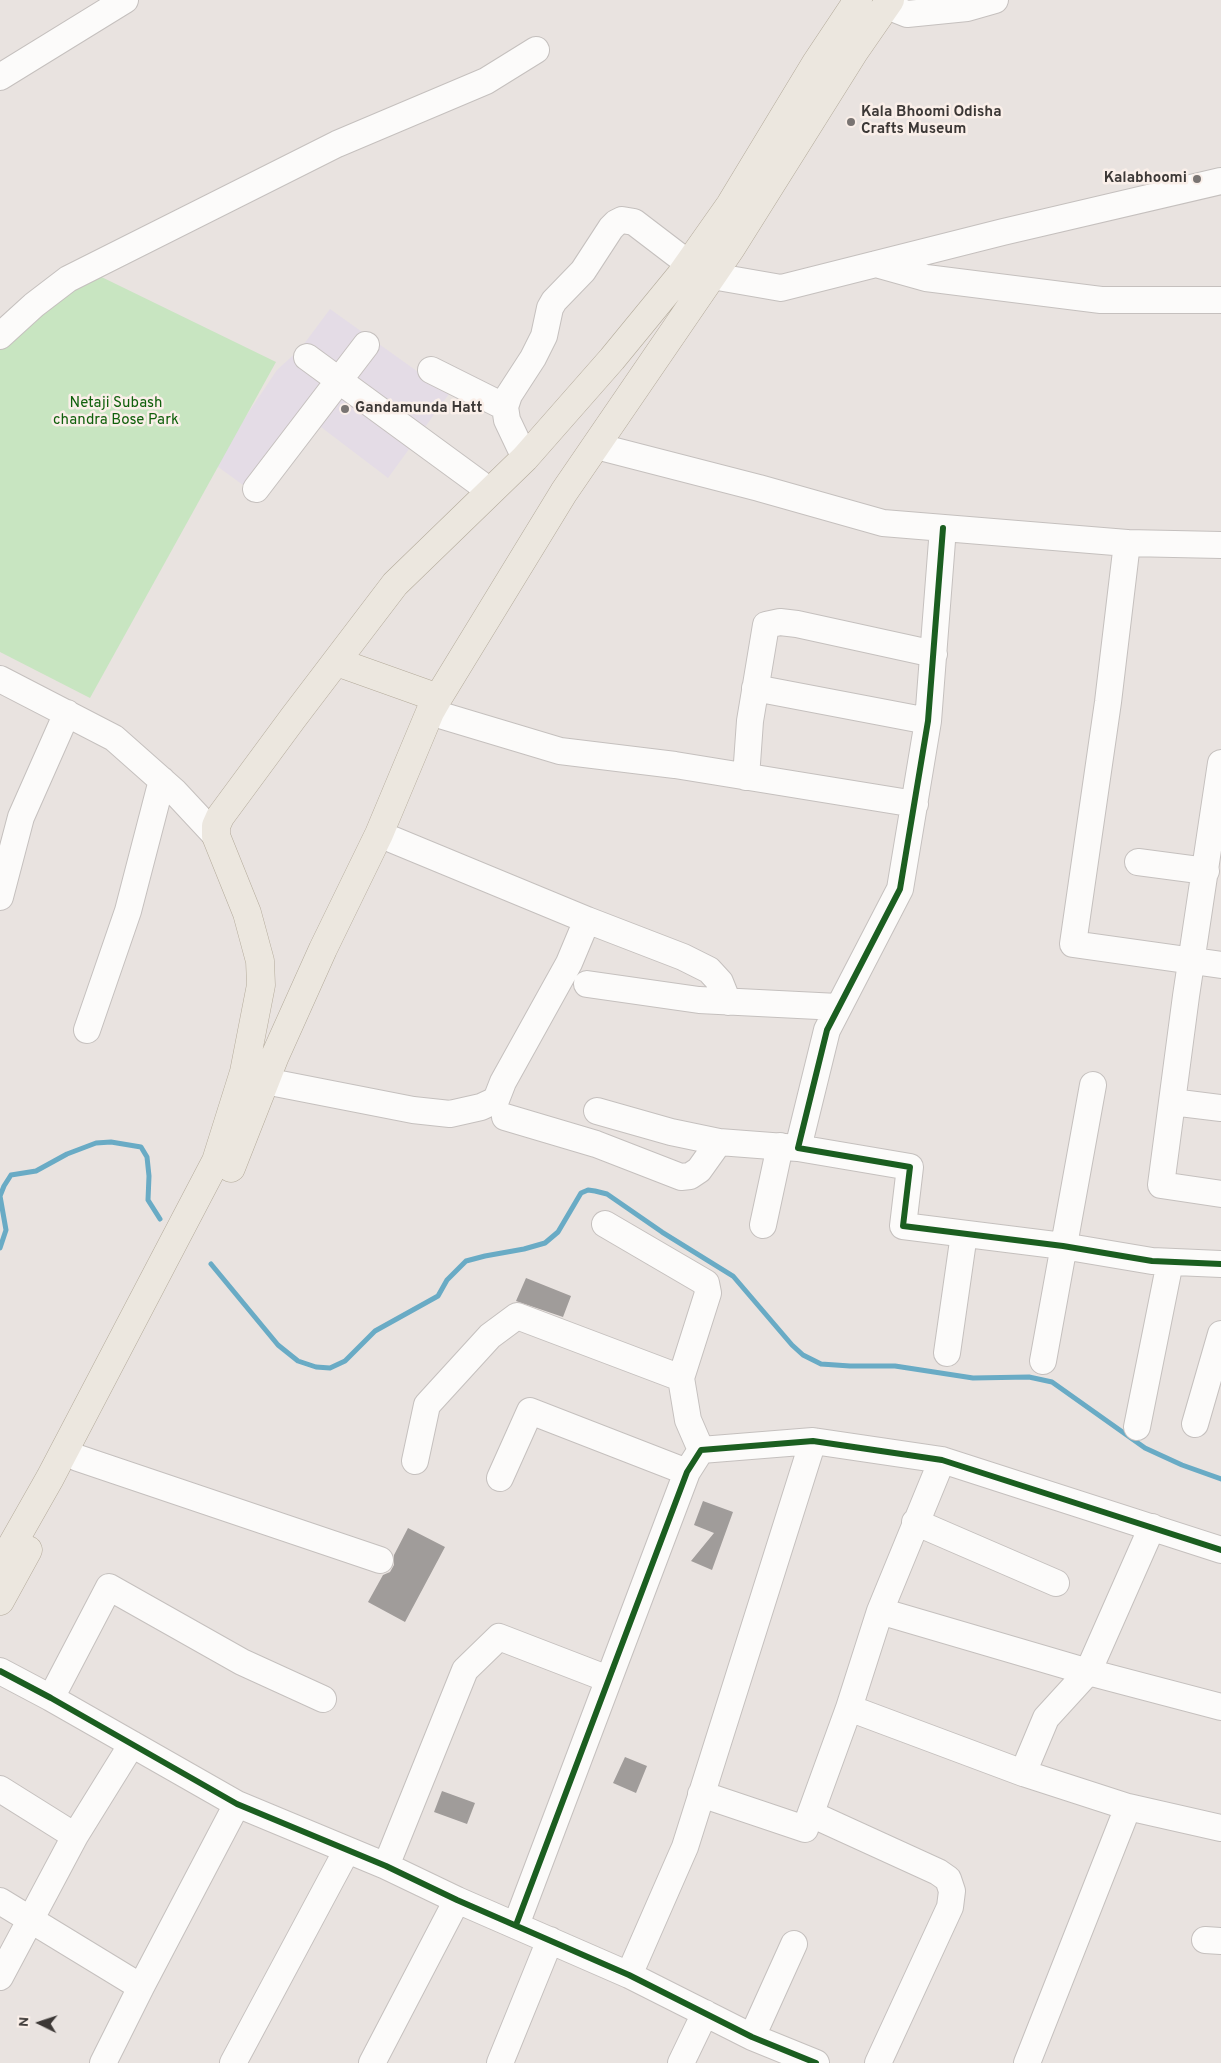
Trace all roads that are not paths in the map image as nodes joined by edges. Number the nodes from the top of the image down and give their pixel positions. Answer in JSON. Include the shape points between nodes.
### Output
{"nodes":[{"id":1,"x":125,"y":0,"type":"edge"},
{"id":2,"x":858,"y":0,"type":"edge"},
{"id":3,"x":995,"y":0,"type":"edge"},
{"id":4,"x":888,"y":3,"type":"edge"},
{"id":5,"x":536,"y":50,"type":"dead end"},
{"id":6,"x":0,"y":77,"type":"edge"},
{"id":7,"x":1221,"y":181,"type":"edge"},
{"id":8,"x":875,"y":264,"type":"junction"},
{"id":9,"x":701,"y":270,"type":"junction"},
{"id":10,"x":1221,"y":300,"type":"edge"},
{"id":11,"x":0,"y":336,"type":"edge"},
{"id":12,"x":366,"y":346,"type":"dead end"},
{"id":13,"x":307,"y":357,"type":"dead end"},
{"id":14,"x":431,"y":370,"type":"dead end"},
{"id":15,"x":340,"y":380,"type":"junction"},
{"id":16,"x":505,"y":406,"type":"junction"},
{"id":17,"x":596,"y":446,"type":"junction"},
{"id":18,"x":525,"y":458,"type":"junction"},
{"id":19,"x":256,"y":489,"type":"dead end"},
{"id":20,"x":490,"y":491,"type":"junction"},
{"id":21,"x":942,"y":528,"type":"junction"},
{"id":22,"x":1127,"y":543,"type":"junction"},
{"id":23,"x":1221,"y":545,"type":"edge"},
{"id":24,"x":934,"y":654,"type":"junction"},
{"id":25,"x":337,"y":662,"type":"junction"},
{"id":26,"x":0,"y":679,"type":"edge"},
{"id":27,"x":755,"y":688,"type":"junction"},
{"id":28,"x":434,"y":705,"type":"junction"},
{"id":29,"x":67,"y":713,"type":"junction"},
{"id":30,"x":928,"y":721,"type":"junction"},
{"id":31,"x":1221,"y":763,"type":"edge"},
{"id":32,"x":746,"y":776,"type":"junction"},
{"id":33,"x":162,"y":780,"type":"junction"},
{"id":34,"x":915,"y":804,"type":"junction"},
{"id":35,"x":1216,"y":831,"type":"edge"},
{"id":36,"x":380,"y":834,"type":"junction"},
{"id":37,"x":216,"y":836,"type":"junction"},
{"id":38,"x":1138,"y":862,"type":"dead end"},
{"id":39,"x":1206,"y":871,"type":"junction"},
{"id":40,"x":0,"y":896,"type":"edge"},
{"id":41,"x":587,"y":920,"type":"junction"},
{"id":42,"x":1192,"y":960,"type":"junction"},
{"id":43,"x":1221,"y":966,"type":"edge"},
{"id":44,"x":587,"y":984,"type":"dead end"},
{"id":45,"x":728,"y":1002,"type":"junction"},
{"id":46,"x":838,"y":1007,"type":"junction"},
{"id":47,"x":87,"y":1030,"type":"dead end"},
{"id":48,"x":265,"y":1081,"type":"junction"},
{"id":49,"x":1093,"y":1085,"type":"dead end"},
{"id":50,"x":1172,"y":1102,"type":"junction"},
{"id":51,"x":1221,"y":1108,"type":"edge"},
{"id":52,"x":597,"y":1111,"type":"dead end"},
{"id":53,"x":505,"y":1117,"type":"dead end"},
{"id":54,"x":719,"y":1142,"type":"junction"},
{"id":55,"x":789,"y":1147,"type":"junction"},
{"id":56,"x":1221,"y":1194,"type":"edge"},
{"id":57,"x":605,"y":1224,"type":"dead end"},
{"id":58,"x":763,"y":1225,"type":"dead end"},
{"id":59,"x":964,"y":1234,"type":"junction"},
{"id":60,"x":1063,"y":1246,"type":"junction"},
{"id":61,"x":1170,"y":1262,"type":"junction"},
{"id":62,"x":1221,"y":1264,"type":"edge"},
{"id":63,"x":1221,"y":1334,"type":"edge"},
{"id":64,"x":947,"y":1353,"type":"dead end"},
{"id":65,"x":1043,"y":1361,"type":"dead end"},
{"id":66,"x":681,"y":1378,"type":"junction"},
{"id":67,"x":1195,"y":1424,"type":"dead end"},
{"id":68,"x":1137,"y":1427,"type":"dead end"},
{"id":69,"x":813,"y":1441,"type":"junction"},
{"id":70,"x":701,"y":1450,"type":"junction"},
{"id":71,"x":78,"y":1458,"type":"junction"},
{"id":72,"x":942,"y":1460,"type":"junction"},
{"id":73,"x":415,"y":1461,"type":"dead end"},
{"id":74,"x":687,"y":1472,"type":"junction"},
{"id":75,"x":500,"y":1478,"type":"dead end"},
{"id":76,"x":916,"y":1522,"type":"junction"},
{"id":77,"x":1152,"y":1528,"type":"junction"},
{"id":78,"x":1221,"y":1550,"type":"edge"},
{"id":79,"x":380,"y":1560,"type":"dead end"},
{"id":80,"x":0,"y":1566,"type":"edge"},
{"id":81,"x":1056,"y":1583,"type":"dead end"},
{"id":82,"x":0,"y":1601,"type":"edge"},
{"id":83,"x":880,"y":1611,"type":"junction"},
{"id":84,"x":0,"y":1671,"type":"edge"},
{"id":85,"x":1088,"y":1672,"type":"junction"},
{"id":86,"x":608,"y":1679,"type":"junction"},
{"id":87,"x":51,"y":1698,"type":"junction"},
{"id":88,"x":323,"y":1698,"type":"dead end"},
{"id":89,"x":1220,"y":1705,"type":"edge"},
{"id":90,"x":849,"y":1708,"type":"junction"},
{"id":91,"x":132,"y":1744,"type":"junction"},
{"id":92,"x":1023,"y":1773,"type":"junction"},
{"id":93,"x":0,"y":1789,"type":"edge"},
{"id":94,"x":702,"y":1794,"type":"junction"},
{"id":95,"x":237,"y":1804,"type":"junction"},
{"id":96,"x":1128,"y":1807,"type":"junction"},
{"id":97,"x":811,"y":1814,"type":"junction"},
{"id":98,"x":1221,"y":1828,"type":"edge"},
{"id":99,"x":75,"y":1836,"type":"junction"},
{"id":100,"x":347,"y":1850,"type":"junction"},
{"id":101,"x":386,"y":1866,"type":"junction"},
{"id":102,"x":457,"y":1900,"type":"junction"},
{"id":103,"x":0,"y":1901,"type":"edge"},
{"id":104,"x":32,"y":1919,"type":"junction"},
{"id":105,"x":516,"y":1925,"type":"junction"},
{"id":106,"x":550,"y":1940,"type":"junction"},
{"id":107,"x":794,"y":1944,"type":"dead end"},
{"id":108,"x":629,"y":1976,"type":"junction"},
{"id":109,"x":0,"y":1977,"type":"edge"},
{"id":110,"x":141,"y":1986,"type":"junction"},
{"id":111,"x":705,"y":2013,"type":"junction"},
{"id":112,"x":752,"y":2037,"type":"junction"},
{"id":113,"x":103,"y":2063,"type":"edge"},
{"id":114,"x":234,"y":2063,"type":"edge"},
{"id":115,"x":372,"y":2063,"type":"edge"},
{"id":116,"x":500,"y":2063,"type":"edge"},
{"id":117,"x":682,"y":2063,"type":"edge"},
{"id":118,"x":816,"y":2063,"type":"edge"},
{"id":119,"x":878,"y":2063,"type":"edge"},
{"id":120,"x":1027,"y":2063,"type":"edge"}],
"edges":[{"from":1,"to":6,"type":"street"},
{"from":2,"to":9,"type":"main road","via":[[730,205]]},
{"from":3,"to":4,"type":"street","via":[[967,8],[907,14]]},
{"from":4,"to":9,"type":"main road"},
{"from":5,"to":11,"type":"street","via":[[486,81],[337,144],[68,278]]},
{"from":7,"to":8,"type":"street"},
{"from":8,"to":9,"type":"street","via":[[781,288]]},
{"from":8,"to":10,"type":"street","via":[[926,278],[1102,300]]},
{"from":9,"to":16,"type":"street","via":[[634,222],[616,222],[583,271],[550,308],[544,336],[534,358]]},
{"from":9,"to":17,"type":"main road"},
{"from":9,"to":18,"type":"main road","via":[[612,359]]},
{"from":12,"to":15,"type":"street"},
{"from":13,"to":15,"type":"street"},
{"from":14,"to":16,"type":"street"},
{"from":15,"to":19,"type":"street"},
{"from":15,"to":20,"type":"street"},
{"from":16,"to":18,"type":"street","via":[[507,420]]},
{"from":17,"to":21,"type":"street","via":[[883,523]]},
{"from":17,"to":28,"type":"main road","via":[[564,492]]},
{"from":18,"to":20,"type":"main road"},
{"from":20,"to":25,"type":"main road","via":[[396,584]]},
{"from":21,"to":22,"type":"street"},
{"from":21,"to":24,"type":"street"},
{"from":22,"to":23,"type":"street"},
{"from":22,"to":42,"type":"street","via":[[1073,944]]},
{"from":24,"to":27,"type":"street","via":[[780,622],[766,625]]},
{"from":24,"to":30,"type":"street"},
{"from":25,"to":28,"type":"main road"},
{"from":25,"to":37,"type":"main road","via":[[230,803],[216,826]]},
{"from":26,"to":29,"type":"street"},
{"from":27,"to":30,"type":"street"},
{"from":27,"to":32,"type":"street"},
{"from":28,"to":32,"type":"street","via":[[560,751]]},
{"from":28,"to":36,"type":"main road"},
{"from":29,"to":33,"type":"street","via":[[114,738]]},
{"from":29,"to":40,"type":"street","via":[[21,817]]},
{"from":30,"to":34,"type":"street"},
{"from":31,"to":35,"type":"street"},
{"from":32,"to":34,"type":"street"},
{"from":33,"to":37,"type":"street"},
{"from":33,"to":47,"type":"street","via":[[128,911]]},
{"from":34,"to":46,"type":"street","via":[[900,889]]},
{"from":35,"to":39,"type":"street"},
{"from":36,"to":41,"type":"street"},
{"from":36,"to":48,"type":"main road","via":[[323,950]]},
{"from":37,"to":80,"type":"main road","via":[[247,913],[260,961],[261,985],[244,1072],[216,1161],[50,1478]]},
{"from":38,"to":39,"type":"street"},
{"from":39,"to":42,"type":"street"},
{"from":41,"to":45,"type":"street","via":[[709,970],[720,982]]},
{"from":41,"to":48,"type":"street","via":[[569,963],[496,1100],[450,1114],[413,1110]]},
{"from":42,"to":43,"type":"street"},
{"from":42,"to":50,"type":"street"},
{"from":44,"to":45,"type":"street"},
{"from":45,"to":46,"type":"street"},
{"from":46,"to":55,"type":"street","via":[[826,1030]]},
{"from":48,"to":71,"type":"main road","via":[[232,1166]]},
{"from":49,"to":60,"type":"street"},
{"from":50,"to":51,"type":"street"},
{"from":50,"to":56,"type":"street","via":[[1161,1186]]},
{"from":52,"to":54,"type":"street"},
{"from":53,"to":54,"type":"street","via":[[596,1144],[681,1177],[700,1170]]},
{"from":54,"to":55,"type":"street"},
{"from":55,"to":58,"type":"street"},
{"from":55,"to":59,"type":"street","via":[[910,1167],[903,1226]]},
{"from":57,"to":66,"type":"street","via":[[706,1283],[708,1293]]},
{"from":59,"to":60,"type":"street"},
{"from":59,"to":64,"type":"street"},
{"from":60,"to":61,"type":"street"},
{"from":60,"to":65,"type":"street"},
{"from":61,"to":62,"type":"street"},
{"from":61,"to":68,"type":"street"},
{"from":63,"to":67,"type":"street"},
{"from":66,"to":70,"type":"street","via":[[688,1420]]},
{"from":66,"to":73,"type":"street","via":[[517,1316],[490,1336],[427,1404]]},
{"from":69,"to":70,"type":"street"},
{"from":69,"to":72,"type":"street"},
{"from":69,"to":94,"type":"street"},
{"from":70,"to":74,"type":"street"},
{"from":71,"to":79,"type":"street"},
{"from":71,"to":82,"type":"main road"},
{"from":72,"to":76,"type":"street"},
{"from":72,"to":77,"type":"street"},
{"from":74,"to":75,"type":"street","via":[[530,1411]]},
{"from":74,"to":86,"type":"street"},
{"from":76,"to":81,"type":"street"},
{"from":76,"to":83,"type":"street"},
{"from":77,"to":78,"type":"street"},
{"from":77,"to":85,"type":"street"},
{"from":83,"to":85,"type":"street"},
{"from":83,"to":90,"type":"street"},
{"from":84,"to":87,"type":"street"},
{"from":85,"to":89,"type":"street"},
{"from":85,"to":92,"type":"street","via":[[1046,1718]]},
{"from":86,"to":101,"type":"street","via":[[499,1638],[465,1670]]},
{"from":86,"to":105,"type":"street"},
{"from":87,"to":88,"type":"street","via":[[109,1587],[242,1662]]},
{"from":87,"to":91,"type":"street"},
{"from":90,"to":92,"type":"street"},
{"from":90,"to":97,"type":"street"},
{"from":91,"to":95,"type":"street"},
{"from":91,"to":99,"type":"street"},
{"from":92,"to":96,"type":"street"},
{"from":93,"to":99,"type":"street"},
{"from":94,"to":97,"type":"street","via":[[805,1829]]},
{"from":94,"to":108,"type":"street","via":[[685,1847]]},
{"from":95,"to":100,"type":"street"},
{"from":95,"to":110,"type":"street"},
{"from":96,"to":98,"type":"street"},
{"from":96,"to":120,"type":"street"},
{"from":97,"to":119,"type":"street","via":[[938,1872],[948,1879],[952,1891],[950,1907]]},
{"from":99,"to":104,"type":"street"},
{"from":100,"to":101,"type":"street"},
{"from":100,"to":114,"type":"street"},
{"from":101,"to":102,"type":"street"},
{"from":102,"to":105,"type":"street"},
{"from":102,"to":115,"type":"street"},
{"from":103,"to":104,"type":"street"},
{"from":104,"to":109,"type":"street"},
{"from":104,"to":110,"type":"street"},
{"from":105,"to":106,"type":"street"},
{"from":106,"to":108,"type":"street"},
{"from":106,"to":116,"type":"street"},
{"from":107,"to":112,"type":"street"},
{"from":108,"to":111,"type":"street"},
{"from":110,"to":113,"type":"street"},
{"from":111,"to":112,"type":"street"},
{"from":111,"to":117,"type":"street"},
{"from":112,"to":118,"type":"street"}]}
